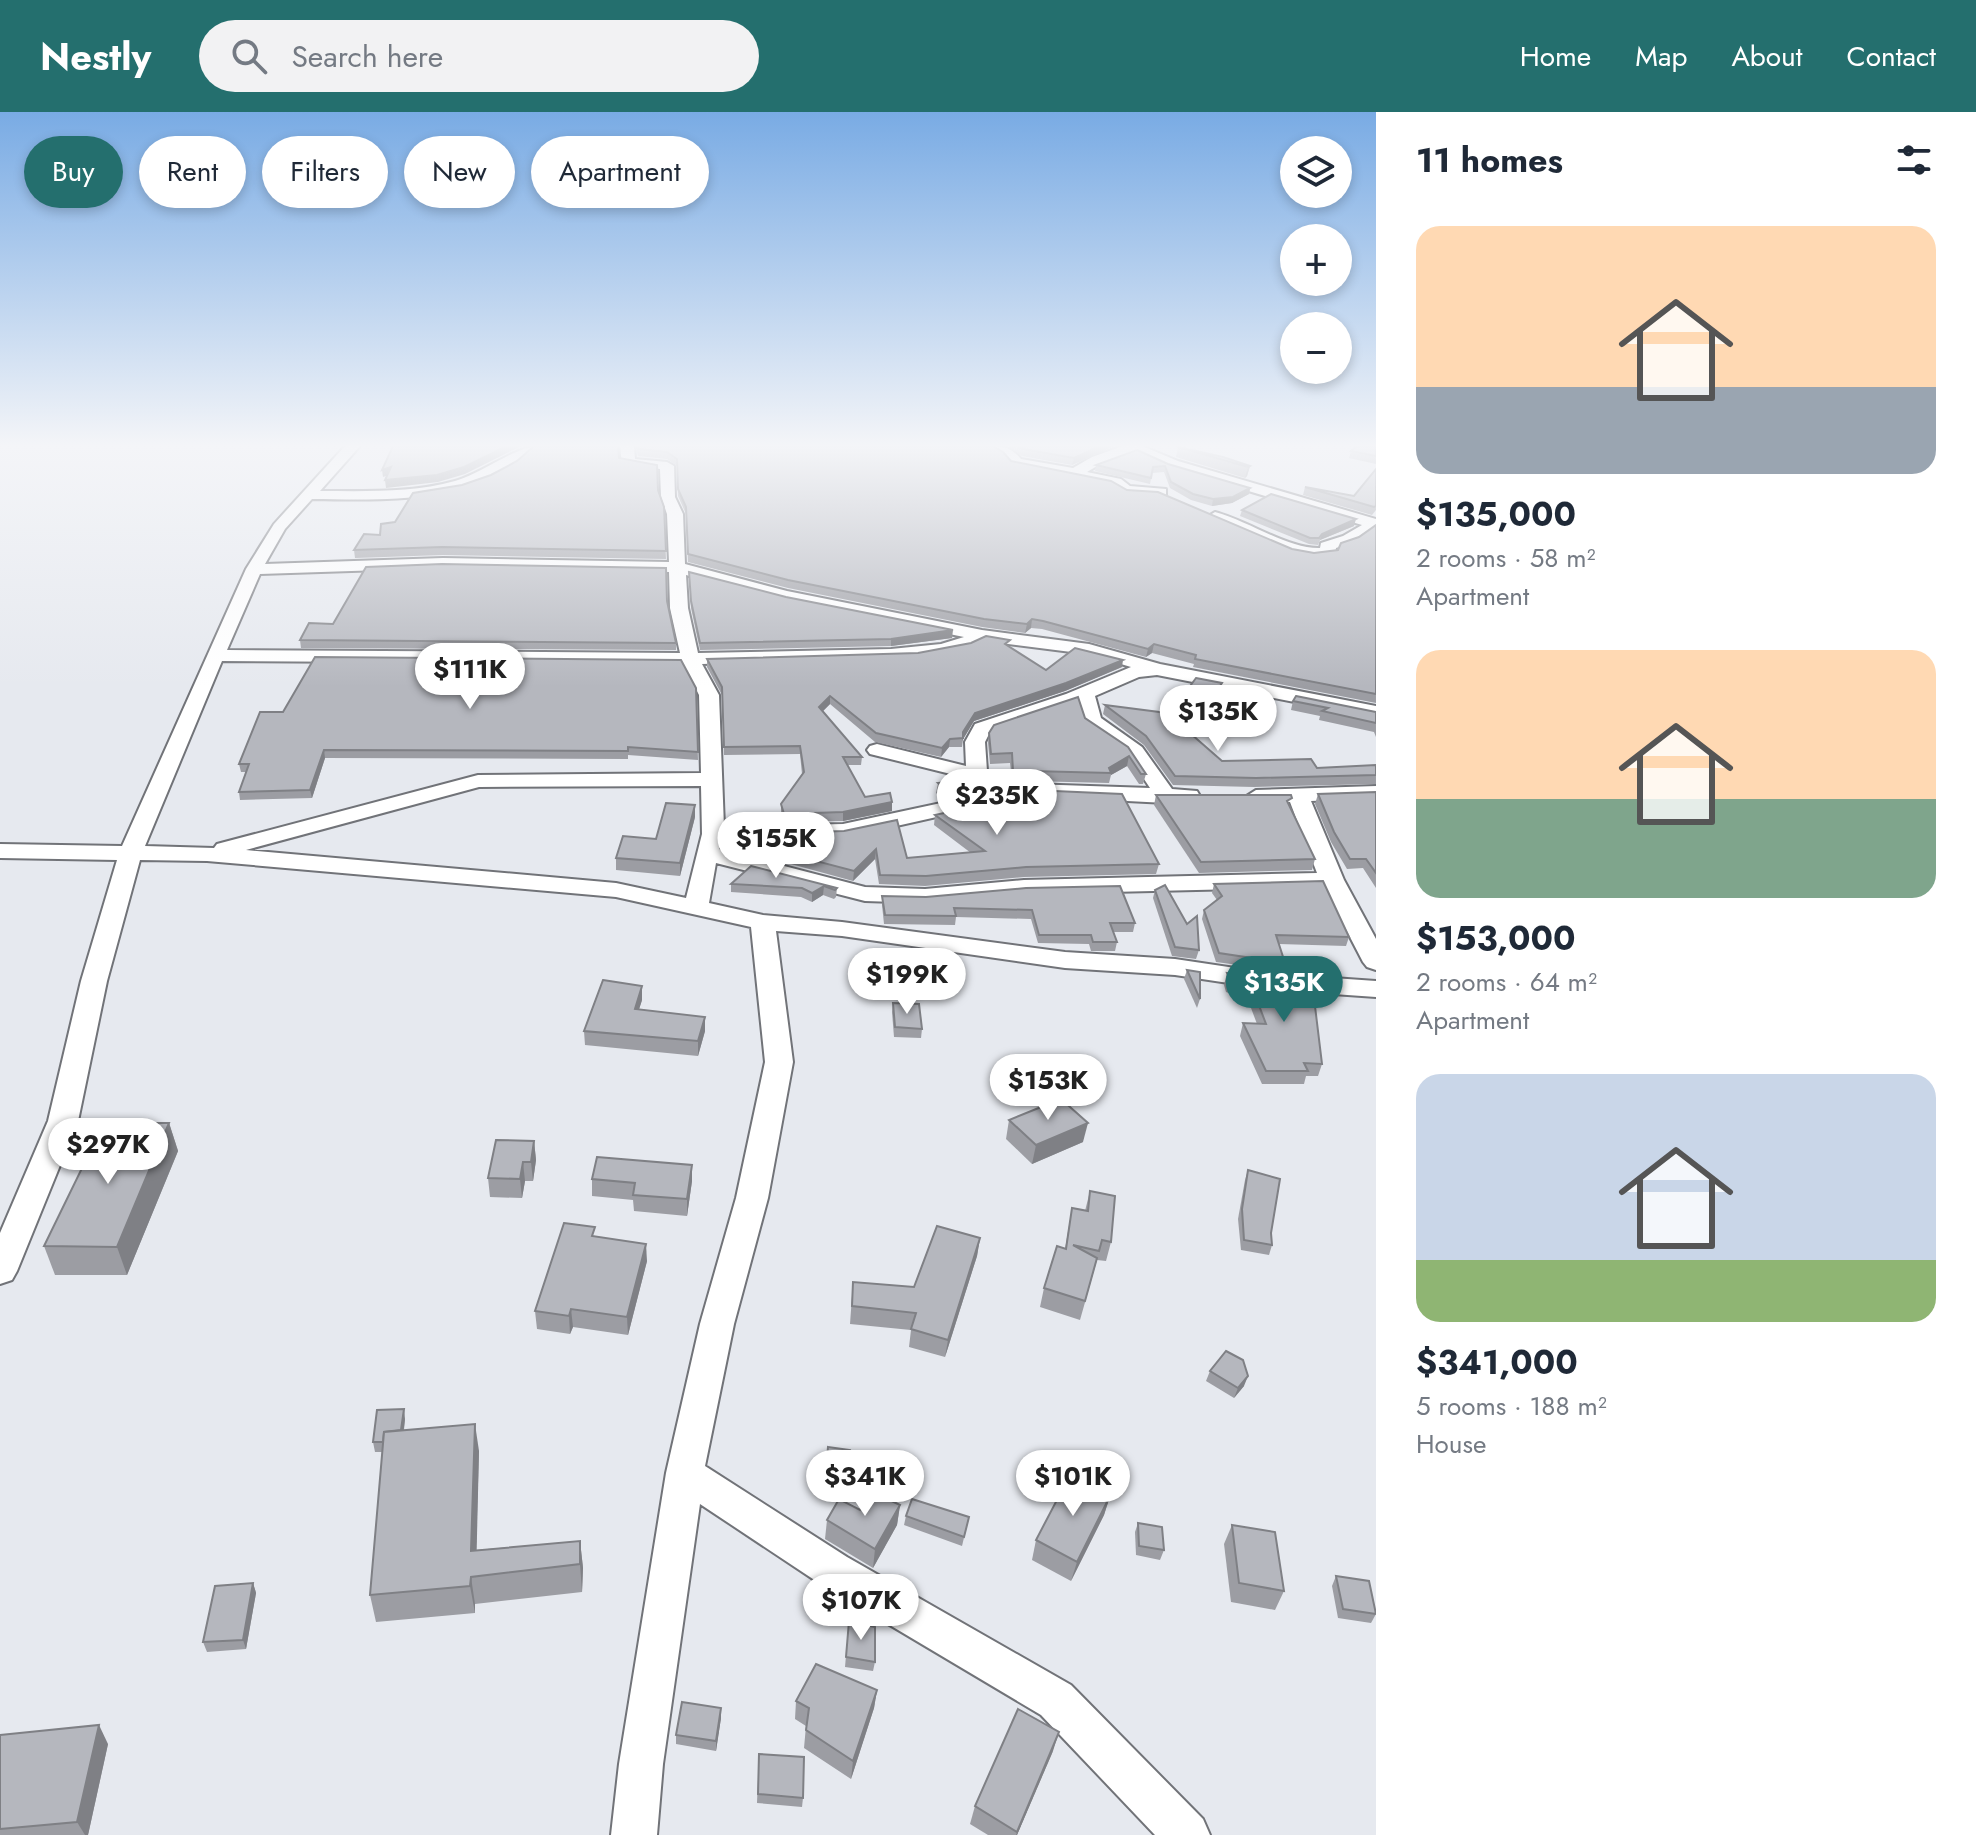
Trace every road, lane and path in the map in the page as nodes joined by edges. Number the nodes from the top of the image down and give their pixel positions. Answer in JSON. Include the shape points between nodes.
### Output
{"nodes":[{"id":1,"x":280,"y":526,"type":"edge"},
{"id":2,"x":675,"y":526,"type":"edge"},
{"id":3,"x":1249,"y":526,"type":"edge"},
{"id":4,"x":1371,"y":526,"type":"edge"},
{"id":5,"x":676,"y":567,"type":"junction"},
{"id":6,"x":254,"y":569,"type":"junction"},
{"id":7,"x":982,"y":635,"type":"junction"},
{"id":8,"x":214,"y":655,"type":"junction"},
{"id":9,"x":690,"y":659,"type":"junction"},
{"id":10,"x":1157,"y":669,"type":"junction"},
{"id":11,"x":1085,"y":693,"type":"junction"},
{"id":12,"x":1376,"y":712,"type":"edge"},
{"id":13,"x":877,"y":750,"type":"dead end"},
{"id":14,"x":977,"y":773,"type":"junction"},
{"id":15,"x":712,"y":779,"type":"junction"},
{"id":16,"x":1030,"y":790,"type":"junction"},
{"id":17,"x":1376,"y":792,"type":"edge"},
{"id":18,"x":1166,"y":796,"type":"junction"},
{"id":19,"x":1298,"y":796,"type":"junction"},
{"id":20,"x":1210,"y":797,"type":"edge"},
{"id":21,"x":1240,"y":797,"type":"edge"},
{"id":22,"x":710,"y":843,"type":"junction"},
{"id":23,"x":0,"y":851,"type":"edge"},
{"id":24,"x":131,"y":852,"type":"junction"},
{"id":25,"x":207,"y":854,"type":"junction"},
{"id":26,"x":1332,"y":880,"type":"junction"},
{"id":27,"x":696,"y":907,"type":"junction"},
{"id":28,"x":763,"y":922,"type":"junction"},
{"id":29,"x":1376,"y":962,"type":"edge"},
{"id":30,"x":1376,"y":989,"type":"edge"},
{"id":31,"x":0,"y":1271,"type":"edge"},
{"id":32,"x":685,"y":1473,"type":"junction"},
{"id":33,"x":634,"y":1835,"type":"edge"},
{"id":34,"x":1187,"y":1835,"type":"edge"}],
"edges":[{"from":1,"to":6,"type":"street"},
{"from":2,"to":5,"type":"street"},
{"from":3,"to":4,"type":"street","via":[[1306,556],[1329,552],[1327,546]]},
{"from":5,"to":6,"type":"street","via":[[443,563]]},
{"from":5,"to":7,"type":"street","via":[[786,596]]},
{"from":5,"to":9,"type":"street"},
{"from":6,"to":8,"type":"street"},
{"from":7,"to":9,"type":"street","via":[[967,645],[909,653]]},
{"from":7,"to":10,"type":"street","via":[[1089,649]]},
{"from":8,"to":9,"type":"street"},
{"from":8,"to":24,"type":"street"},
{"from":9,"to":15,"type":"street","via":[[709,695]]},
{"from":10,"to":11,"type":"street","via":[[1135,672]]},
{"from":10,"to":12,"type":"street"},
{"from":11,"to":14,"type":"street","via":[[982,728],[975,742]]},
{"from":11,"to":18,"type":"street","via":[[1092,721],[1135,751]]},
{"from":13,"to":14,"type":"street"},
{"from":14,"to":16,"type":"street"},
{"from":15,"to":22,"type":"street"},
{"from":15,"to":25,"type":"street","via":[[478,781]]},
{"from":16,"to":18,"type":"street"},
{"from":16,"to":22,"type":"street","via":[[843,831]]},
{"from":17,"to":19,"type":"street"},
{"from":18,"to":20,"type":"street"},
{"from":19,"to":21,"type":"street"},
{"from":19,"to":26,"type":"street"},
{"from":22,"to":26,"type":"street","via":[[865,894]]},
{"from":22,"to":27,"type":"street"},
{"from":23,"to":24,"type":"street"},
{"from":24,"to":25,"type":"street"},
{"from":24,"to":31,"type":"street","via":[[94,981],[63,1121]]},
{"from":25,"to":27,"type":"street","via":[[616,890]]},
{"from":26,"to":29,"type":"street"},
{"from":27,"to":28,"type":"street"},
{"from":28,"to":30,"type":"street","via":[[1065,960]]},
{"from":28,"to":32,"type":"street","via":[[779,1062],[754,1191],[717,1324]]},
{"from":32,"to":33,"type":"street"},
{"from":32,"to":34,"type":"street","via":[[833,1570],[1056,1700]]}]}
